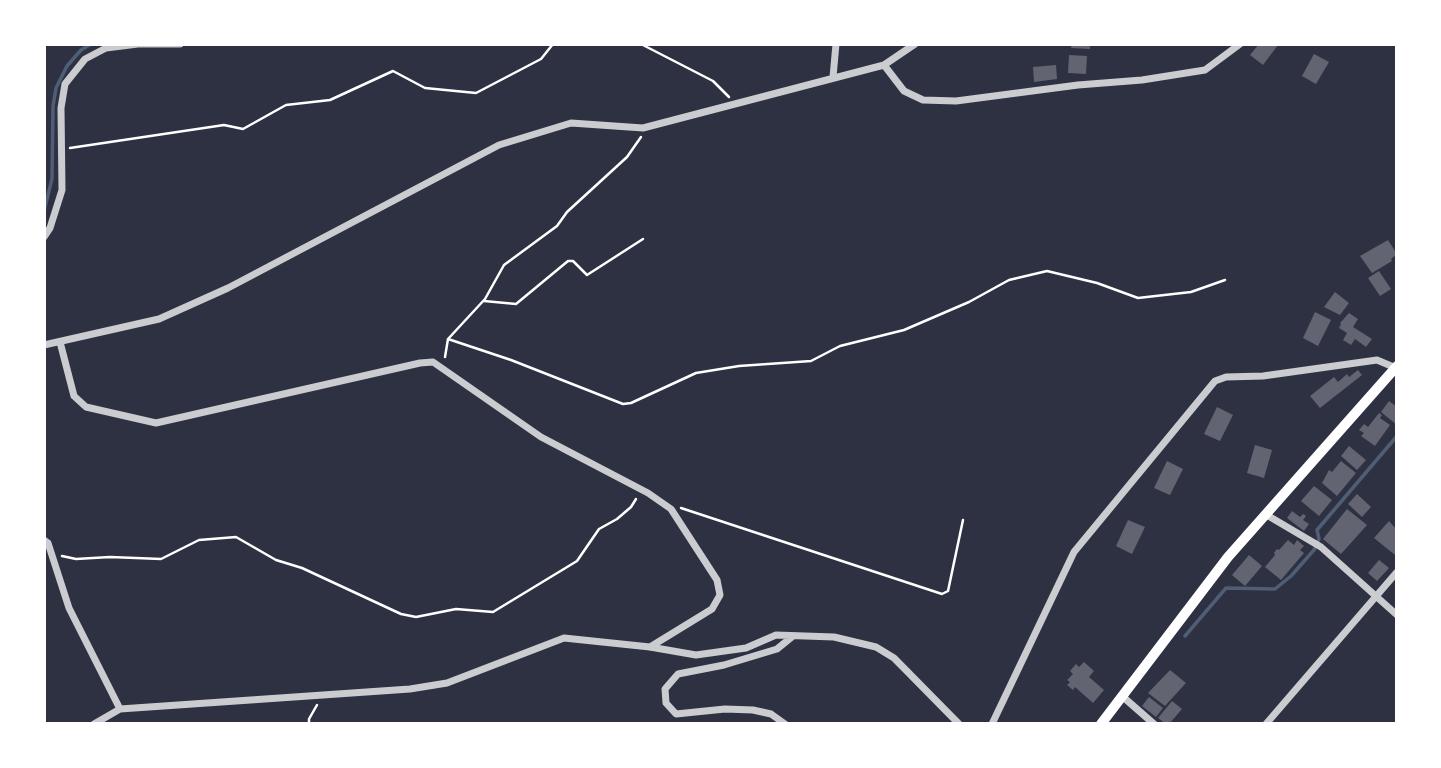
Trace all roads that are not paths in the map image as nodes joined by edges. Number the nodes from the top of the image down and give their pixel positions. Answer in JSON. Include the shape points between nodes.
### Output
{"nodes":[{"id":1,"x":180,"y":44,"type":"edge"},
{"id":2,"x":836,"y":44,"type":"edge"},
{"id":3,"x":915,"y":44,"type":"edge"},
{"id":4,"x":1240,"y":44,"type":"edge"},
{"id":5,"x":884,"y":65,"type":"junction"},
{"id":6,"x":833,"y":77,"type":"junction"},
{"id":7,"x":44,"y":237,"type":"edge"},
{"id":8,"x":60,"y":342,"type":"junction"},
{"id":9,"x":44,"y":345,"type":"edge"},
{"id":10,"x":1396,"y":367,"type":"edge"},
{"id":11,"x":1265,"y":514,"type":"junction"},
{"id":12,"x":44,"y":540,"type":"edge"},
{"id":13,"x":1397,"y":572,"type":"edge"},
{"id":14,"x":1376,"y":597,"type":"junction"},
{"id":15,"x":1397,"y":615,"type":"edge"},
{"id":16,"x":793,"y":636,"type":"junction"},
{"id":17,"x":650,"y":647,"type":"junction"},
{"id":18,"x":1122,"y":696,"type":"junction"},
{"id":19,"x":120,"y":709,"type":"junction"},
{"id":20,"x":94,"y":724,"type":"edge"},
{"id":21,"x":785,"y":724,"type":"edge"},
{"id":22,"x":959,"y":724,"type":"edge"},
{"id":23,"x":992,"y":724,"type":"edge"},
{"id":24,"x":1101,"y":724,"type":"edge"},
{"id":25,"x":1154,"y":724,"type":"edge"},
{"id":26,"x":1266,"y":724,"type":"edge"}],
"edges":[{"from":1,"to":7,"type":"street","via":[[106,48],[85,59],[65,84],[62,190]]},
{"from":2,"to":6,"type":"street"},
{"from":3,"to":5,"type":"street"},
{"from":4,"to":5,"type":"street","via":[[1205,70],[956,101],[923,100],[904,91]]},
{"from":5,"to":6,"type":"street"},
{"from":6,"to":8,"type":"street","via":[[643,128],[571,123],[499,145],[228,288],[159,319]]},
{"from":8,"to":9,"type":"street"},
{"from":8,"to":17,"type":"street","via":[[74,396],[86,407],[156,423],[433,362],[541,437],[671,509],[717,580],[720,595],[712,609]]},
{"from":10,"to":11,"type":"main road"},
{"from":10,"to":23,"type":"street","via":[[1377,360],[1214,381],[1074,552]]},
{"from":11,"to":14,"type":"street","via":[[1318,545]]},
{"from":11,"to":18,"type":"main road"},
{"from":12,"to":19,"type":"street","via":[[69,608]]},
{"from":13,"to":14,"type":"street"},
{"from":14,"to":15,"type":"street"},
{"from":14,"to":26,"type":"street"},
{"from":16,"to":17,"type":"street","via":[[776,635],[746,648],[696,655]]},
{"from":16,"to":21,"type":"street","via":[[777,649],[678,674],[665,689],[666,703],[676,715],[753,709]]},
{"from":16,"to":22,"type":"street","via":[[834,637],[876,647],[894,658]]},
{"from":17,"to":19,"type":"street","via":[[564,639],[447,683],[410,689]]},
{"from":18,"to":24,"type":"main road"},
{"from":18,"to":25,"type":"street"},
{"from":19,"to":20,"type":"street"}]}
